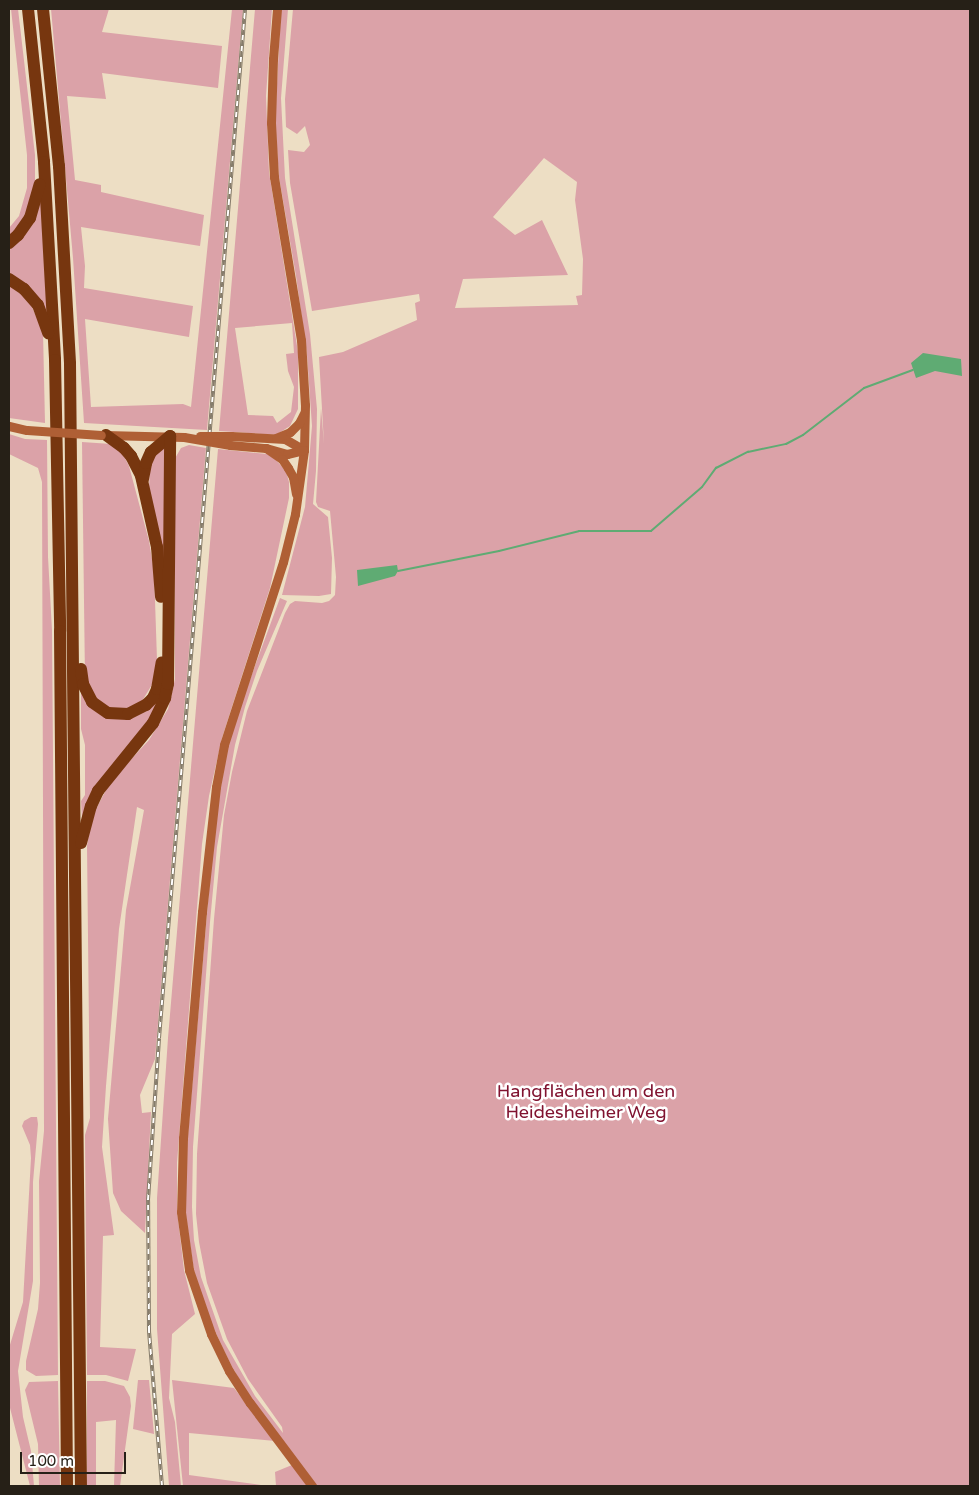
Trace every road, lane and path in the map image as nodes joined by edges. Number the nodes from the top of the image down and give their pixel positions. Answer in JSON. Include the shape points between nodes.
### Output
{"nodes":[{"id":1,"x":28,"y":9,"type":"edge"},
{"id":2,"x":43,"y":9,"type":"edge"},
{"id":3,"x":277,"y":9,"type":"edge"},
{"id":4,"x":44,"y":162,"type":"junction"},
{"id":5,"x":9,"y":243,"type":"edge"},
{"id":6,"x":9,"y":279,"type":"edge"},
{"id":7,"x":55,"y":360,"type":"junction"},
{"id":8,"x":305,"y":405,"type":"junction"},
{"id":9,"x":9,"y":426,"type":"edge"},
{"id":10,"x":104,"y":435,"type":"junction"},
{"id":11,"x":170,"y":436,"type":"junction"},
{"id":12,"x":267,"y":444,"type":"junction"},
{"id":13,"x":304,"y":450,"type":"junction"},
{"id":14,"x":143,"y":487,"type":"junction"},
{"id":15,"x":295,"y":514,"type":"junction"},
{"id":16,"x":74,"y":604,"type":"junction"},
{"id":17,"x":76,"y":879,"type":"junction"},
{"id":18,"x":66,"y":1486,"type":"edge"},
{"id":19,"x":81,"y":1486,"type":"edge"},
{"id":20,"x":312,"y":1486,"type":"edge"}],
"edges":[{"from":1,"to":4,"type":"highway"},
{"from":2,"to":16,"type":"highway","via":[[59,166],[70,364]]},
{"from":3,"to":8,"type":"main road","via":[[272,59],[274,177],[301,340]]},
{"from":4,"to":5,"type":"highway","via":[[34,209],[25,226]]},
{"from":4,"to":7,"type":"highway"},
{"from":6,"to":7,"type":"highway","via":[[24,289],[38,305]]},
{"from":7,"to":18,"type":"highway"},
{"from":8,"to":12,"type":"main road","via":[[299,423],[290,432]]},
{"from":8,"to":13,"type":"main road"},
{"from":9,"to":10,"type":"main road","bridge":true},
{"from":10,"to":11,"type":"main road"},
{"from":10,"to":14,"type":"highway","via":[[131,456]]},
{"from":11,"to":12,"type":"main road","bridge":true},
{"from":11,"to":14,"type":"highway","via":[[151,452],[144,469]]},
{"from":11,"to":17,"type":"highway","via":[[168,684],[153,723],[137,746],[107,777],[91,806]]},
{"from":12,"to":13,"type":"main road","via":[[287,454]]},
{"from":12,"to":13,"type":"main road","via":[[285,440]]},
{"from":12,"to":15,"type":"main road","via":[[293,477]]},
{"from":13,"to":15,"type":"main road"},
{"from":14,"to":16,"type":"highway","via":[[157,547],[162,615],[160,679],[158,689],[146,705],[118,715],[92,702],[83,684]]},
{"from":15,"to":20,"type":"main road","via":[[269,611],[224,745],[216,787],[204,885],[183,1138],[181,1212],[190,1270],[211,1334],[229,1371],[250,1403]]},
{"from":16,"to":17,"type":"highway"},
{"from":17,"to":19,"type":"highway"}]}
